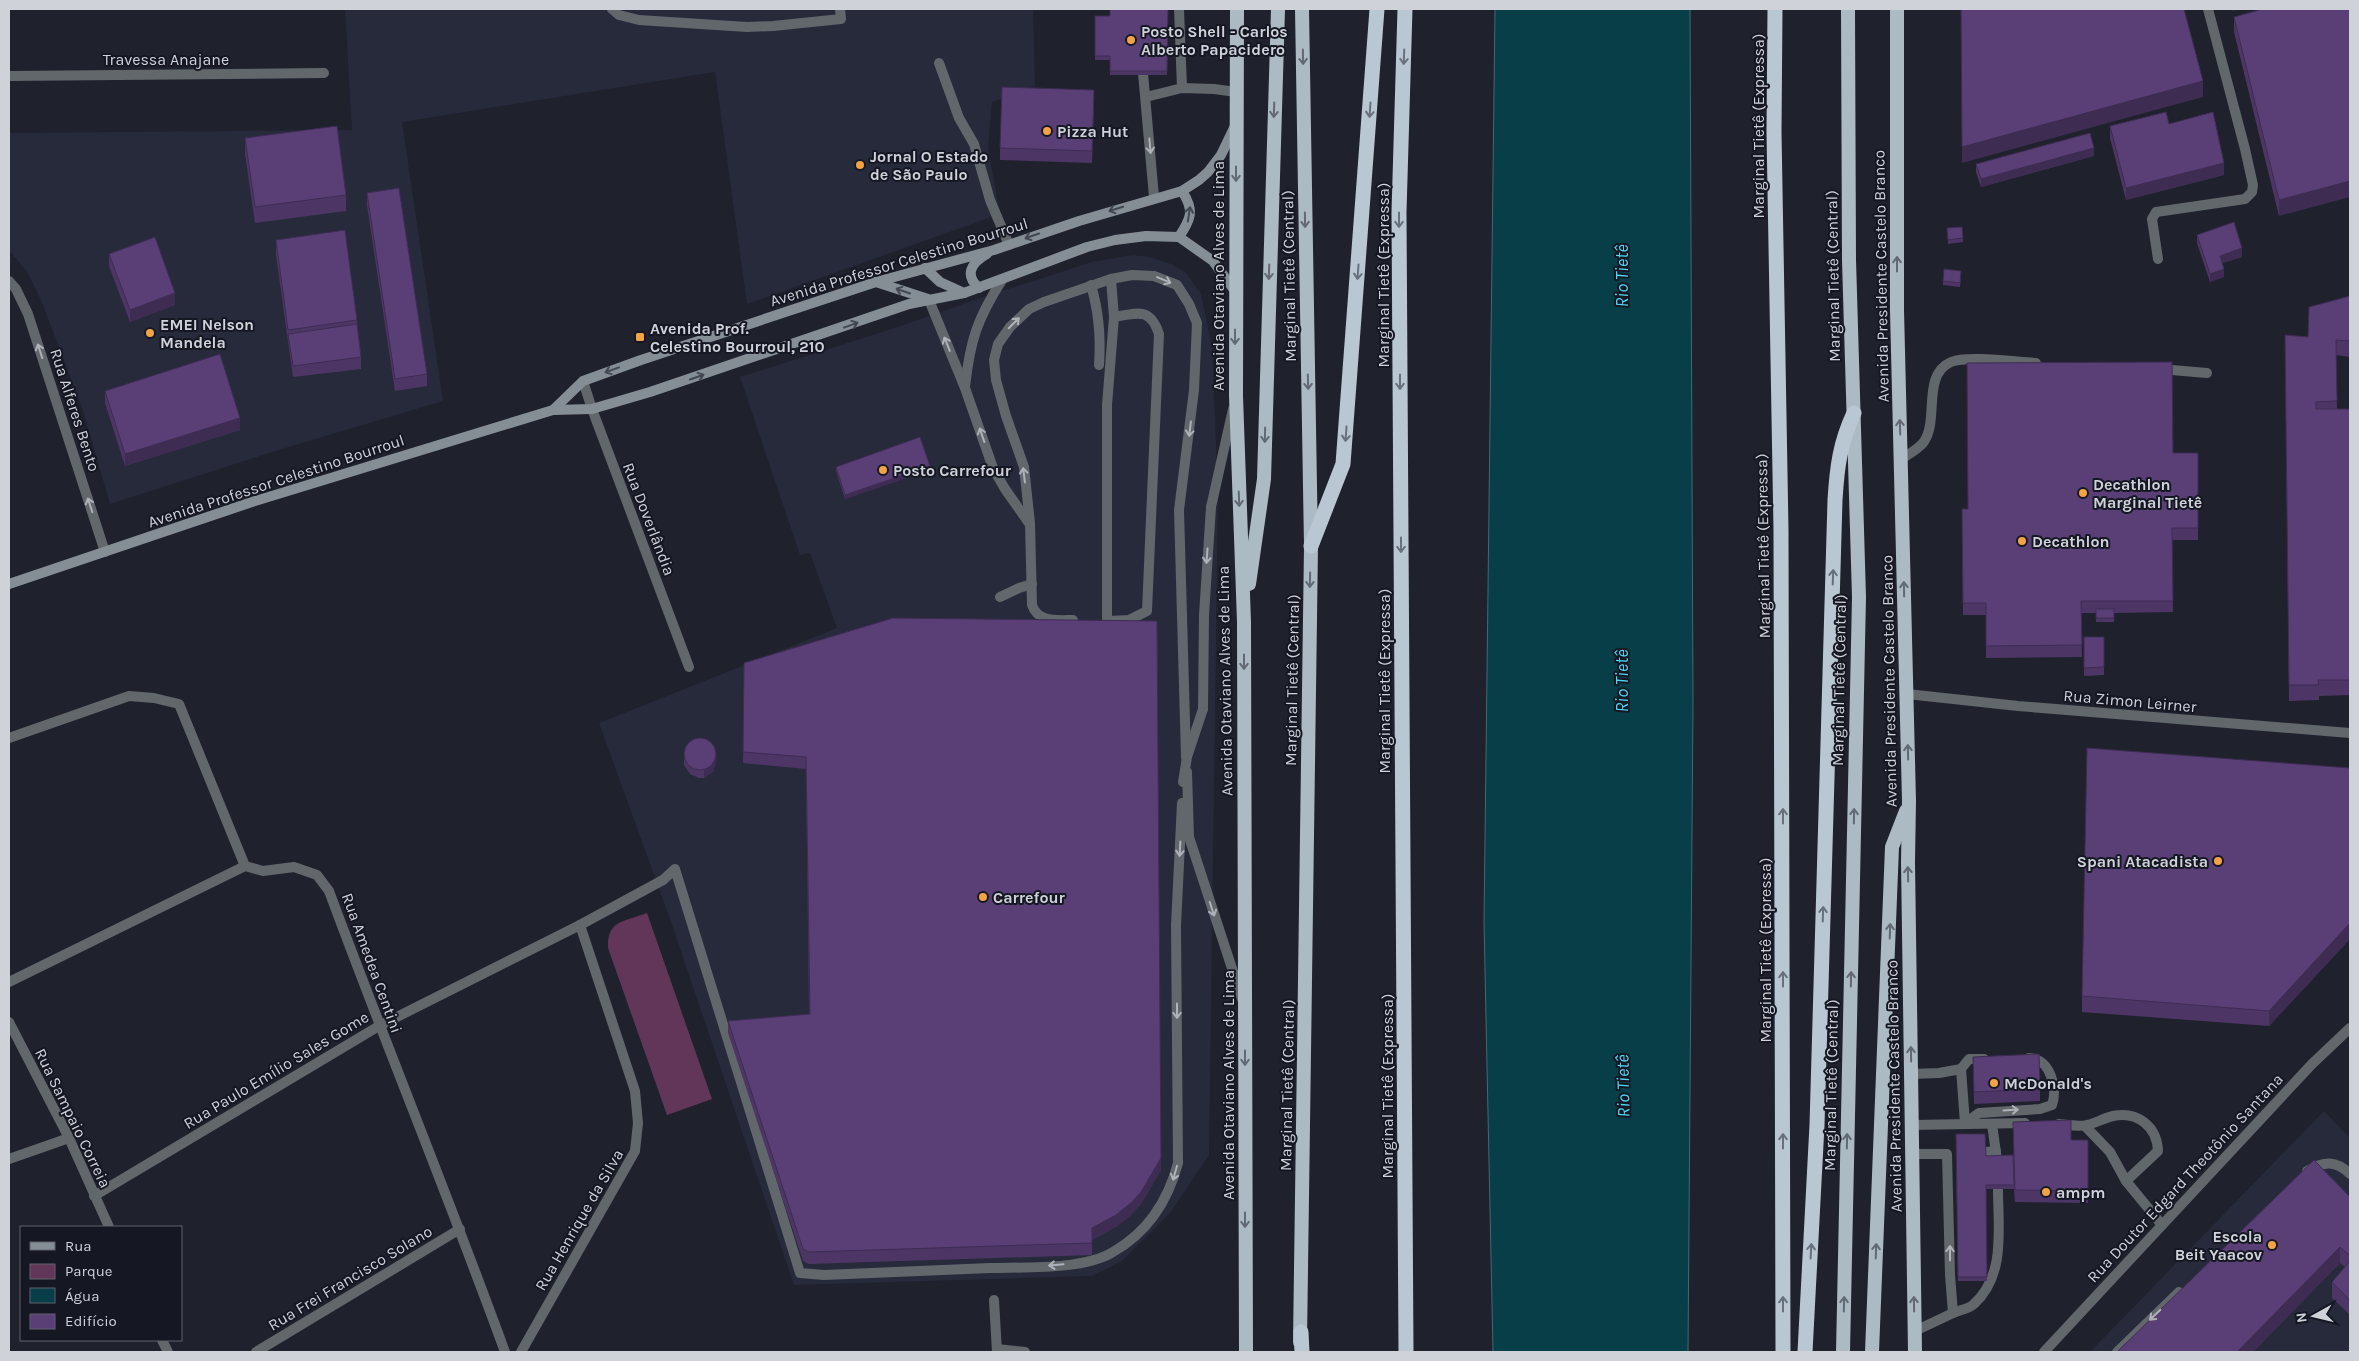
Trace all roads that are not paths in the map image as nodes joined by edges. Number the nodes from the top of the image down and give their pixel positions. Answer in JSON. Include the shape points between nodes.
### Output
{"nodes":[{"id":1,"x":612,"y":9,"type":"edge"},
{"id":2,"x":840,"y":9,"type":"edge"},
{"id":3,"x":1179,"y":9,"type":"edge"},
{"id":4,"x":1236,"y":9,"type":"edge"},
{"id":5,"x":1278,"y":9,"type":"edge"},
{"id":6,"x":1302,"y":9,"type":"edge"},
{"id":7,"x":1377,"y":9,"type":"edge"},
{"id":8,"x":1405,"y":9,"type":"edge"},
{"id":9,"x":1775,"y":9,"type":"edge"},
{"id":10,"x":1848,"y":9,"type":"edge"},
{"id":11,"x":1897,"y":9,"type":"edge"},
{"id":12,"x":2208,"y":9,"type":"edge"},
{"id":13,"x":1141,"y":48,"type":"edge"},
{"id":14,"x":939,"y":63,"type":"dead end"},
{"id":15,"x":324,"y":73,"type":"dead end"},
{"id":16,"x":9,"y":76,"type":"edge"},
{"id":17,"x":1182,"y":88,"type":"junction"},
{"id":18,"x":1236,"y":92,"type":"junction"},
{"id":19,"x":1146,"y":97,"type":"junction"},
{"id":20,"x":1236,"y":125,"type":"junction"},
{"id":21,"x":1182,"y":191,"type":"junction"},
{"id":22,"x":1154,"y":198,"type":"junction"},
{"id":23,"x":1179,"y":237,"type":"junction"},
{"id":24,"x":1009,"y":244,"type":"junction"},
{"id":25,"x":994,"y":250,"type":"junction"},
{"id":26,"x":2158,"y":260,"type":"dead end"},
{"id":27,"x":925,"y":268,"type":"junction"},
{"id":28,"x":1111,"y":279,"type":"junction"},
{"id":29,"x":1002,"y":280,"type":"junction"},
{"id":30,"x":9,"y":281,"type":"edge"},
{"id":31,"x":876,"y":282,"type":"junction"},
{"id":32,"x":1091,"y":285,"type":"junction"},
{"id":33,"x":980,"y":288,"type":"junction"},
{"id":34,"x":1235,"y":291,"type":"junction"},
{"id":35,"x":964,"y":294,"type":"junction"},
{"id":36,"x":929,"y":300,"type":"junction"},
{"id":37,"x":1114,"y":317,"type":"junction"},
{"id":38,"x":2049,"y":364,"type":"edge"},
{"id":39,"x":1099,"y":365,"type":"dead end"},
{"id":40,"x":2152,"y":369,"type":"edge"},
{"id":41,"x":2207,"y":373,"type":"dead end"},
{"id":42,"x":583,"y":381,"type":"junction"},
{"id":43,"x":965,"y":388,"type":"junction"},
{"id":44,"x":1236,"y":396,"type":"junction"},
{"id":45,"x":592,"y":409,"type":"junction"},
{"id":46,"x":553,"y":410,"type":"junction"},
{"id":47,"x":1854,"y":412,"type":"junction"},
{"id":48,"x":1901,"y":459,"type":"junction"},
{"id":49,"x":1030,"y":524,"type":"junction"},
{"id":50,"x":1311,"y":546,"type":"junction"},
{"id":51,"x":105,"y":552,"type":"junction"},
{"id":52,"x":9,"y":584,"type":"edge"},
{"id":53,"x":1032,"y":584,"type":"junction"},
{"id":54,"x":1000,"y":597,"type":"dead end"},
{"id":55,"x":1081,"y":620,"type":"edge"},
{"id":56,"x":1244,"y":622,"type":"junction"},
{"id":57,"x":690,"y":667,"type":"dead end"},
{"id":58,"x":1907,"y":694,"type":"junction"},
{"id":59,"x":2350,"y":733,"type":"edge"},
{"id":60,"x":9,"y":738,"type":"edge"},
{"id":61,"x":1909,"y":800,"type":"junction"},
{"id":62,"x":245,"y":866,"type":"junction"},
{"id":63,"x":580,"y":925,"type":"junction"},
{"id":64,"x":9,"y":982,"type":"edge"},
{"id":65,"x":1245,"y":1009,"type":"junction"},
{"id":66,"x":9,"y":1022,"type":"edge"},
{"id":67,"x":379,"y":1026,"type":"junction"},
{"id":68,"x":2350,"y":1028,"type":"edge"},
{"id":69,"x":1992,"y":1058,"type":"edge"},
{"id":70,"x":2017,"y":1058,"type":"edge"},
{"id":71,"x":1961,"y":1069,"type":"junction"},
{"id":72,"x":1911,"y":1074,"type":"junction"},
{"id":73,"x":2036,"y":1122,"type":"edge"},
{"id":74,"x":1965,"y":1123,"type":"junction"},
{"id":75,"x":2052,"y":1123,"type":"edge"},
{"id":76,"x":1992,"y":1124,"type":"junction"},
{"id":77,"x":1912,"y":1125,"type":"junction"},
{"id":78,"x":2085,"y":1126,"type":"junction"},
{"id":79,"x":69,"y":1138,"type":"junction"},
{"id":80,"x":1912,"y":1154,"type":"junction"},
{"id":81,"x":1993,"y":1154,"type":"edge"},
{"id":82,"x":9,"y":1159,"type":"edge"},
{"id":83,"x":2350,"y":1174,"type":"edge"},
{"id":84,"x":2297,"y":1177,"type":"edge"},
{"id":85,"x":2126,"y":1181,"type":"junction"},
{"id":86,"x":1998,"y":1189,"type":"edge"},
{"id":87,"x":94,"y":1196,"type":"junction"},
{"id":88,"x":2162,"y":1225,"type":"junction"},
{"id":89,"x":109,"y":1226,"type":"edge"},
{"id":90,"x":460,"y":1229,"type":"junction"},
{"id":91,"x":2186,"y":1285,"type":"edge"},
{"id":92,"x":994,"y":1300,"type":"dead end"},
{"id":93,"x":1953,"y":1313,"type":"junction"},
{"id":94,"x":1915,"y":1331,"type":"junction"},
{"id":95,"x":1300,"y":1332,"type":"joint"},
{"id":96,"x":997,"y":1350,"type":"edge"},
{"id":97,"x":256,"y":1352,"type":"edge"},
{"id":98,"x":505,"y":1352,"type":"edge"},
{"id":99,"x":521,"y":1352,"type":"edge"},
{"id":100,"x":1025,"y":1352,"type":"edge"},
{"id":101,"x":1246,"y":1352,"type":"edge"},
{"id":102,"x":1301,"y":1352,"type":"edge"},
{"id":103,"x":1406,"y":1352,"type":"edge"},
{"id":104,"x":1783,"y":1352,"type":"edge"},
{"id":105,"x":1805,"y":1352,"type":"edge"},
{"id":106,"x":1842,"y":1352,"type":"edge"},
{"id":107,"x":1872,"y":1352,"type":"edge"},
{"id":108,"x":1915,"y":1352,"type":"edge"},
{"id":109,"x":2044,"y":1352,"type":"edge"},
{"id":110,"x":2117,"y":1352,"type":"edge"}],
"edges":[{"from":1,"to":2,"type":"street","via":[[619,15],[639,20],[747,27],[841,19]]},
{"from":3,"to":17,"type":"street"},
{"from":4,"to":18,"type":"highway","name":"Avenida Otaviano Alves de Lima"},
{"from":5,"to":56,"type":"highway","one_way":true,"via":[[1264,479]]},
{"from":6,"to":50,"type":"highway","name":"Marginal Tietê (Central)","one_way":true},
{"from":7,"to":50,"type":"highway","one_way":true,"via":[[1343,464]]},
{"from":8,"to":103,"type":"highway","name":"Marginal Tietê (Expressa)","one_way":true,"via":[[1399,212]]},
{"from":104,"to":9,"type":"highway","name":"Marginal Tietê (Expressa)","one_way":true,"via":[[1781,540]]},
{"from":10,"to":47,"type":"highway","name":"Marginal Tietê (Central)","via":[[1849,260]]},
{"from":48,"to":11,"type":"highway","name":"Avenida Presidente Castelo Branco","one_way":true,"via":[[1897,310]]},
{"from":12,"to":26,"type":"street","via":[[2245,149],[2252,192],[2245,199],[2156,212],[2152,219]]},
{"from":13,"to":19,"type":"street"},
{"from":14,"to":24,"type":"street","via":[[959,118],[974,144],[990,200]]},
{"from":15,"to":16,"type":"street","name":"Travessa Anajane"},
{"from":17,"to":18,"type":"street"},
{"from":17,"to":19,"type":"street"},
{"from":18,"to":20,"type":"highway","name":"Avenida Otaviano Alves de Lima"},
{"from":19,"to":22,"type":"street","one_way":true},
{"from":20,"to":21,"type":"main road","name":"Avenida Professor Celestino Bourroul","via":[[1208,172]]},
{"from":20,"to":34,"type":"highway","name":"Avenida Otaviano Alves de Lima","one_way":true},
{"from":21,"to":22,"type":"main road","name":"Avenida Professor Celestino Bourroul"},
{"from":23,"to":21,"type":"main road","one_way":true,"via":[[1191,211]]},
{"from":22,"to":24,"type":"main road","name":"Avenida Professor Celestino Bourroul","one_way":true},
{"from":23,"to":29,"type":"main road","name":"Avenida Professor Celestino Bourroul","via":[[1146,236],[1115,240]]},
{"from":23,"to":34,"type":"main road","via":[[1213,261]]},
{"from":24,"to":25,"type":"main road","name":"Avenida Professor Celestino Bourroul"},
{"from":25,"to":27,"type":"main road","name":"Avenida Professor Celestino Bourroul"},
{"from":25,"to":33,"type":"main road","via":[[977,260],[970,274],[971,281]]},
{"from":27,"to":31,"type":"main road","name":"Avenida Professor Celestino Bourroul"},
{"from":27,"to":35,"type":"main road","via":[[940,282]]},
{"from":28,"to":32,"type":"street"},
{"from":28,"to":37,"type":"street"},
{"from":28,"to":65,"type":"street","one_way":true,"via":[[1132,275],[1154,276],[1177,286],[1197,323],[1194,390],[1179,510],[1189,836]]},
{"from":29,"to":33,"type":"main road","name":"Avenida Professor Celestino Bourroul"},
{"from":29,"to":43,"type":"street","via":[[972,336]]},
{"from":51,"to":30,"type":"street","name":"Rua Alferes Bento","one_way":true,"via":[[28,314]]},
{"from":36,"to":31,"type":"main road","one_way":true},
{"from":31,"to":42,"type":"main road","name":"Avenida Professor Celestino Bourroul","one_way":true},
{"from":32,"to":39,"type":"street","via":[[1099,318]]},
{"from":49,"to":32,"type":"street","one_way":true,"via":[[1024,467],[996,380],[994,360],[998,344],[1029,309]]},
{"from":33,"to":35,"type":"main road","name":"Avenida Professor Celestino Bourroul"},
{"from":34,"to":44,"type":"highway","name":"Avenida Otaviano Alves de Lima","one_way":true},
{"from":35,"to":36,"type":"main road","name":"Avenida Professor Celestino Bourroul"},
{"from":43,"to":36,"type":"street","one_way":true},
{"from":45,"to":36,"type":"main road","name":"Avenida Professor Celestino Bourroul","one_way":true},
{"from":37,"to":37,"type":"street","via":[[1139,313],[1148,315],[1155,320],[1160,334],[1147,611],[1129,620],[1103,621],[1107,423]]},
{"from":38,"to":48,"type":"street","via":[[1950,362],[1934,386],[1930,430],[1913,452]]},
{"from":40,"to":41,"type":"street"},
{"from":42,"to":45,"type":"street","name":"Rua Doverlândia"},
{"from":42,"to":46,"type":"main road","name":"Avenida Professor Celestino Bourroul"},
{"from":49,"to":43,"type":"street","one_way":true,"via":[[993,468]]},
{"from":44,"to":56,"type":"highway","name":"Avenida Otaviano Alves de Lima","one_way":true},
{"from":44,"to":63,"type":"street","name":"Rua Paulo Emílio Sales Gome","one_way":true,"bridge":true,"via":[[1211,507],[1204,616],[1203,709],[1183,782],[1176,925],[1178,1163],[1171,1188],[1156,1215],[1135,1236],[1113,1253],[1093,1261],[833,1275],[800,1273],[675,870],[663,880]]},
{"from":45,"to":46,"type":"main road","name":"Avenida Professor Celestino Bourroul"},
{"from":45,"to":57,"type":"street","name":"Rua Doverlândia"},
{"from":46,"to":51,"type":"main road","name":"Avenida Professor Celestino Bourroul","via":[[252,502]]},
{"from":105,"to":47,"type":"highway","one_way":true,"via":[[1817,1105],[1835,500],[1843,436]]},
{"from":106,"to":47,"type":"highway","name":"Marginal Tietê (Central)","one_way":true,"via":[[1859,597]]},
{"from":58,"to":48,"type":"highway","name":"Avenida Presidente Castelo Branco","one_way":true},
{"from":49,"to":53,"type":"street"},
{"from":50,"to":95,"type":"highway","name":"Marginal Tietê (Central)","one_way":true},
{"from":51,"to":52,"type":"main road","name":"Avenida Professor Celestino Bourroul"},
{"from":53,"to":54,"type":"street"},
{"from":53,"to":55,"type":"street","via":[[1032,605],[1039,615],[1046,619]]},
{"from":56,"to":65,"type":"highway","name":"Avenida Otaviano Alves de Lima","one_way":true},
{"from":58,"to":59,"type":"street","name":"Rua Zimon Leirner"},
{"from":61,"to":58,"type":"highway","name":"Avenida Presidente Castelo Branco","one_way":true},
{"from":60,"to":62,"type":"street","via":[[129,696],[179,704]]},
{"from":72,"to":61,"type":"highway","name":"Avenida Presidente Castelo Branco","one_way":true},
{"from":107,"to":61,"type":"highway","one_way":true,"via":[[1892,847]]},
{"from":62,"to":64,"type":"street"},
{"from":62,"to":67,"type":"street","name":"Rua Amedea Centini","via":[[263,871],[294,867],[317,875],[329,891]]},
{"from":63,"to":67,"type":"street","name":"Rua Paulo Emílio Sales Gome"},
{"from":63,"to":99,"type":"street","name":"Rua Henrique da Silva","via":[[635,1091],[636,1151]]},
{"from":65,"to":101,"type":"highway","name":"Avenida Otaviano Alves de Lima","one_way":true},
{"from":66,"to":79,"type":"street","name":"Rua Sampaio Correia"},
{"from":67,"to":87,"type":"street","name":"Rua Paulo Emílio Sales Gome"},
{"from":67,"to":90,"type":"street","name":"Rua Amedea Centini"},
{"from":68,"to":88,"type":"street","name":"Rua Doutor Edgard Theotônio Santana","via":[[2312,1064]]},
{"from":69,"to":71,"type":"street","via":[[1969,1059]]},
{"from":74,"to":70,"type":"street","one_way":true,"via":[[1979,1113],[2040,1109],[2052,1105],[2055,1098],[2048,1070],[2034,1058]]},
{"from":71,"to":72,"type":"street"},
{"from":71,"to":74,"type":"street"},
{"from":72,"to":77,"type":"highway","name":"Avenida Presidente Castelo Branco"},
{"from":73,"to":76,"type":"street"},
{"from":74,"to":76,"type":"street"},
{"from":74,"to":77,"type":"street"},
{"from":75,"to":78,"type":"street"},
{"from":76,"to":81,"type":"street"},
{"from":77,"to":80,"type":"highway","name":"Avenida Presidente Castelo Branco"},
{"from":78,"to":85,"type":"street","via":[[2110,1152]]},
{"from":78,"to":85,"type":"street","via":[[2126,1114],[2148,1124],[2157,1140],[2158,1151]]},
{"from":79,"to":82,"type":"street"},
{"from":79,"to":87,"type":"street","name":"Rua Sampaio Correia"},
{"from":93,"to":80,"type":"street","one_way":true,"via":[[1950,1276],[1952,1154]]},
{"from":94,"to":80,"type":"highway","name":"Avenida Presidente Castelo Branco","one_way":true},
{"from":83,"to":84,"type":"street","via":[[2334,1163],[2323,1163]]},
{"from":85,"to":88,"type":"street"},
{"from":86,"to":93,"type":"street","via":[[1998,1259],[1992,1282],[1973,1305]]},
{"from":87,"to":89,"type":"street","name":"Rua Sampaio Correia"},
{"from":88,"to":109,"type":"street","name":"Rua Doutor Edgard Theotônio Santana"},
{"from":90,"to":97,"type":"street","name":"Rua Frei Francisco Solano"},
{"from":90,"to":98,"type":"street","name":"Rua Amedea Centini"},
{"from":91,"to":110,"type":"street","one_way":true},
{"from":92,"to":96,"type":"street"},
{"from":93,"to":94,"type":"street"},
{"from":94,"to":108,"type":"highway","name":"Avenida Presidente Castelo Branco"},
{"from":95,"to":102,"type":"highway"},
{"from":96,"to":100,"type":"street"}]}
